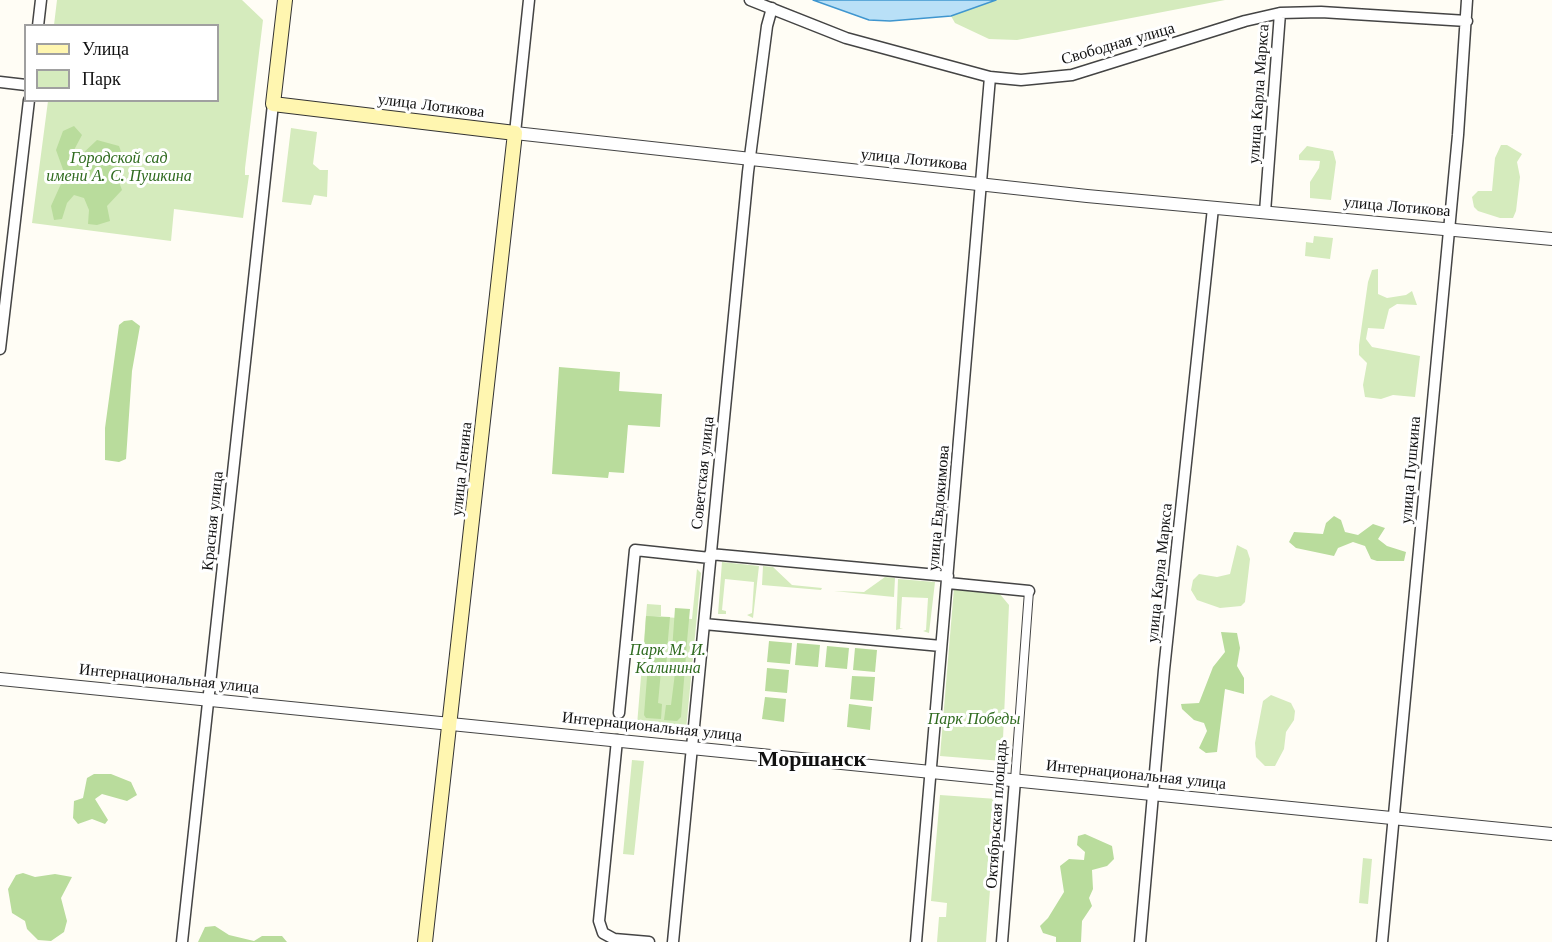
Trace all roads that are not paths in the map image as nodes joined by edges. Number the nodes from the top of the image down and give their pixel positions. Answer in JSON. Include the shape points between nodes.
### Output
{"nodes":[{"id":1,"x":41,"y":0,"type":"edge"},
{"id":2,"x":285,"y":0,"type":"edge"},
{"id":3,"x":529,"y":0,"type":"edge"},
{"id":4,"x":750,"y":0,"type":"edge"},
{"id":5,"x":1467,"y":0,"type":"edge"},
{"id":6,"x":772,"y":8,"type":"junction"},
{"id":7,"x":1280,"y":13,"type":"junction"},
{"id":8,"x":1467,"y":21,"type":"junction"},
{"id":9,"x":38,"y":24,"type":"edge"},
{"id":10,"x":990,"y":77,"type":"junction"},
{"id":11,"x":0,"y":82,"type":"edge"},
{"id":12,"x":24,"y":85,"type":"edge"},
{"id":13,"x":29,"y":102,"type":"edge"},
{"id":14,"x":273,"y":104,"type":"junction"},
{"id":15,"x":515,"y":133,"type":"junction"},
{"id":16,"x":749,"y":159,"type":"junction"},
{"id":17,"x":980,"y":184,"type":"junction"},
{"id":18,"x":1213,"y":208,"type":"junction"},
{"id":19,"x":1265,"y":212,"type":"junction"},
{"id":20,"x":1448,"y":228,"type":"junction"},
{"id":21,"x":1552,"y":239,"type":"edge"},
{"id":22,"x":0,"y":349,"type":"edge"},
{"id":23,"x":710,"y":556,"type":"junction"},
{"id":24,"x":948,"y":580,"type":"junction"},
{"id":25,"x":1029,"y":591,"type":"joint"},
{"id":26,"x":704,"y":624,"type":"junction"},
{"id":27,"x":941,"y":646,"type":"junction"},
{"id":28,"x":0,"y":679,"type":"edge"},
{"id":29,"x":209,"y":700,"type":"junction"},
{"id":30,"x":619,"y":713,"type":"dead end"},
{"id":31,"x":451,"y":722,"type":"junction"},
{"id":32,"x":617,"y":740,"type":"junction"},
{"id":33,"x":692,"y":748,"type":"junction"},
{"id":34,"x":930,"y":772,"type":"junction"},
{"id":35,"x":1015,"y":780,"type":"junction"},
{"id":36,"x":1154,"y":793,"type":"junction"},
{"id":37,"x":1393,"y":819,"type":"junction"},
{"id":38,"x":1552,"y":834,"type":"edge"},
{"id":39,"x":182,"y":942,"type":"edge"},
{"id":40,"x":425,"y":942,"type":"edge"},
{"id":41,"x":649,"y":942,"type":"edge"},
{"id":42,"x":674,"y":942,"type":"edge"},
{"id":43,"x":916,"y":942,"type":"edge"},
{"id":44,"x":1002,"y":942,"type":"edge"},
{"id":45,"x":1140,"y":942,"type":"edge"},
{"id":46,"x":1382,"y":942,"type":"edge"}],
"edges":[{"from":1,"to":9,"type":"street"},
{"from":2,"to":14,"type":"main road"},
{"from":3,"to":15,"type":"street","name":"улица Ленина"},
{"from":4,"to":6,"type":"street","name":"Свободная улица"},
{"from":5,"to":8,"type":"street","name":"улица Пушкина"},
{"from":6,"to":10,"type":"street","name":"Свободная улица","via":[[846,38]]},
{"from":6,"to":16,"type":"street","name":"Советская улица"},
{"from":7,"to":8,"type":"street","name":"Свободная улица"},
{"from":7,"to":10,"type":"street","name":"Свободная улица","via":[[1072,75],[1021,80]]},
{"from":7,"to":19,"type":"street","name":"улица Карла Маркса"},
{"from":8,"to":20,"type":"street","name":"улица Пушкина"},
{"from":10,"to":17,"type":"street","name":"улица Евдокимова"},
{"from":11,"to":12,"type":"street"},
{"from":13,"to":22,"type":"street"},
{"from":14,"to":15,"type":"main road","name":"улица Лотикова"},
{"from":14,"to":29,"type":"street","name":"Красная улица"},
{"from":15,"to":16,"type":"street","name":"улица Лотикова"},
{"from":15,"to":31,"type":"main road","name":"улица Ленина"},
{"from":16,"to":17,"type":"street","name":"улица Лотикова"},
{"from":16,"to":23,"type":"street","name":"Советская улица"},
{"from":17,"to":18,"type":"street","name":"улица Лотикова"},
{"from":17,"to":24,"type":"street","name":"улица Евдокимова"},
{"from":18,"to":19,"type":"street","name":"улица Лотикова"},
{"from":18,"to":36,"type":"street","name":"улица Карла Маркса"},
{"from":19,"to":20,"type":"street","name":"улица Лотикова"},
{"from":20,"to":21,"type":"street","name":"улица Лотикова"},
{"from":20,"to":37,"type":"street","name":"улица Пушкина"},
{"from":23,"to":24,"type":"street","name":"Октябрьская площадь"},
{"from":23,"to":26,"type":"street","name":"Советская улица"},
{"from":23,"to":30,"type":"street","name":"Октябрьская площадь","via":[[635,550]]},
{"from":24,"to":25,"type":"street","name":"Октябрьская площадь"},
{"from":24,"to":27,"type":"street","name":"улица Евдокимова"},
{"from":25,"to":35,"type":"street","name":"Октябрьская площадь"},
{"from":26,"to":27,"type":"street"},
{"from":26,"to":33,"type":"street","name":"Советская улица"},
{"from":27,"to":34,"type":"street","name":"улица Евдокимова"},
{"from":28,"to":29,"type":"street","name":"Интернациональная улица"},
{"from":29,"to":31,"type":"street","name":"Интернациональная улица"},
{"from":29,"to":39,"type":"street","name":"Красная улица"},
{"from":31,"to":32,"type":"street","name":"Интернациональная улица"},
{"from":31,"to":40,"type":"main road","name":"улица Ленина"},
{"from":32,"to":33,"type":"street","name":"Интернациональная улица"},
{"from":32,"to":41,"type":"street","via":[[599,921],[603,933],[614,939]]},
{"from":33,"to":34,"type":"street","name":"Интернациональная улица"},
{"from":33,"to":42,"type":"street","name":"Советская улица"},
{"from":34,"to":35,"type":"street","name":"Интернациональная улица"},
{"from":34,"to":43,"type":"street","name":"улица Евдокимова"},
{"from":35,"to":36,"type":"street","name":"Интернациональная улица"},
{"from":35,"to":44,"type":"street","name":"Октябрьская площадь"},
{"from":36,"to":37,"type":"street","name":"Интернациональная улица"},
{"from":36,"to":45,"type":"street","name":"улица Карла Маркса"},
{"from":37,"to":38,"type":"street","name":"Интернациональная улица"},
{"from":37,"to":46,"type":"street","name":"улица Пушкина"}]}
